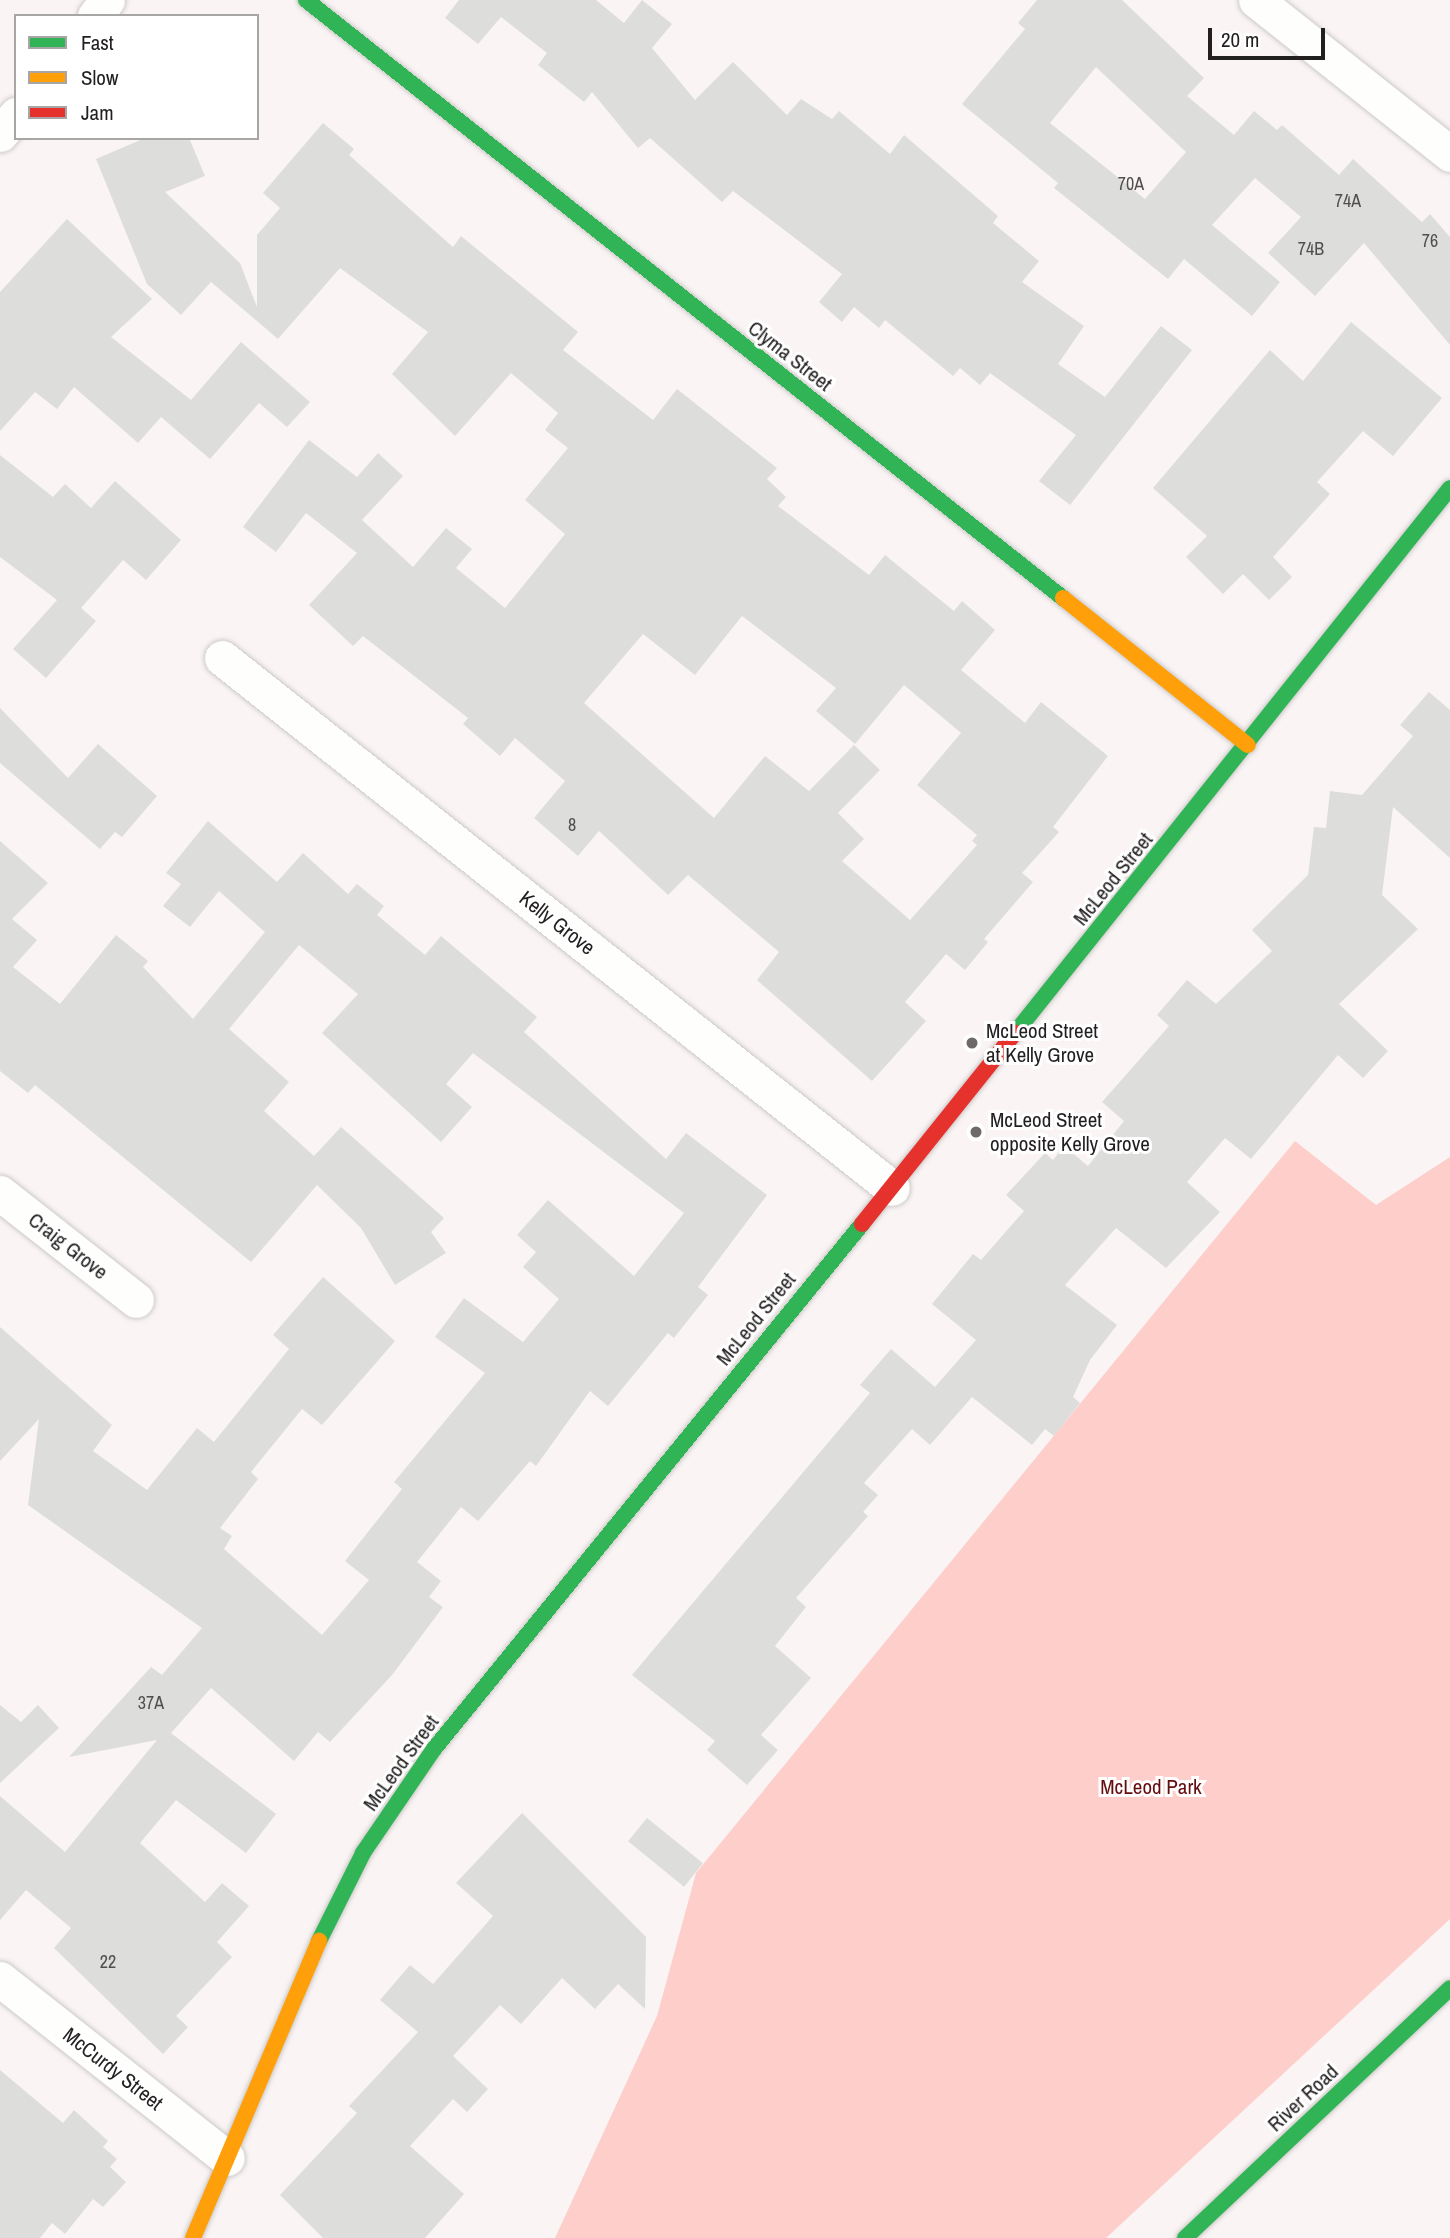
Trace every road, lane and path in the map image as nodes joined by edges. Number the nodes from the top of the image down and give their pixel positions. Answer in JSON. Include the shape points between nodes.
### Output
{"nodes":[{"id":1,"x":306,"y":0,"type":"edge"},
{"id":2,"x":1256,"y":0,"type":"edge"},
{"id":3,"x":14,"y":117,"type":"edge"},
{"id":4,"x":0,"y":134,"type":"edge"},
{"id":5,"x":1450,"y":154,"type":"edge"},
{"id":6,"x":1450,"y":488,"type":"edge"},
{"id":7,"x":222,"y":658,"type":"dead end"},
{"id":8,"x":1248,"y":745,"type":"junction"},
{"id":9,"x":892,"y":1188,"type":"junction"},
{"id":10,"x":0,"y":1192,"type":"edge"},
{"id":11,"x":136,"y":1300,"type":"dead end"},
{"id":12,"x":0,"y":1979,"type":"edge"},
{"id":13,"x":1450,"y":1988,"type":"edge"},
{"id":14,"x":227,"y":2158,"type":"junction"},
{"id":15,"x":193,"y":2238,"type":"edge"},
{"id":16,"x":1185,"y":2238,"type":"edge"}],
"edges":[{"from":1,"to":8,"type":"main road","name":"Clyma Street"},
{"from":2,"to":5,"type":"street"},
{"from":3,"to":4,"type":"street"},
{"from":6,"to":8,"type":"main road","name":"McLeod Street"},
{"from":7,"to":9,"type":"street","name":"Kelly Grove"},
{"from":8,"to":9,"type":"main road","name":"McLeod Street"},
{"from":9,"to":14,"type":"main road","name":"McLeod Street","via":[[434,1749],[351,1877],[310,1959]]},
{"from":10,"to":11,"type":"street","name":"Craig Grove"},
{"from":12,"to":14,"type":"street","name":"McCurdy Street"},
{"from":13,"to":16,"type":"main road","name":"River Road"},
{"from":14,"to":15,"type":"main road","name":"McLeod Street"}]}
